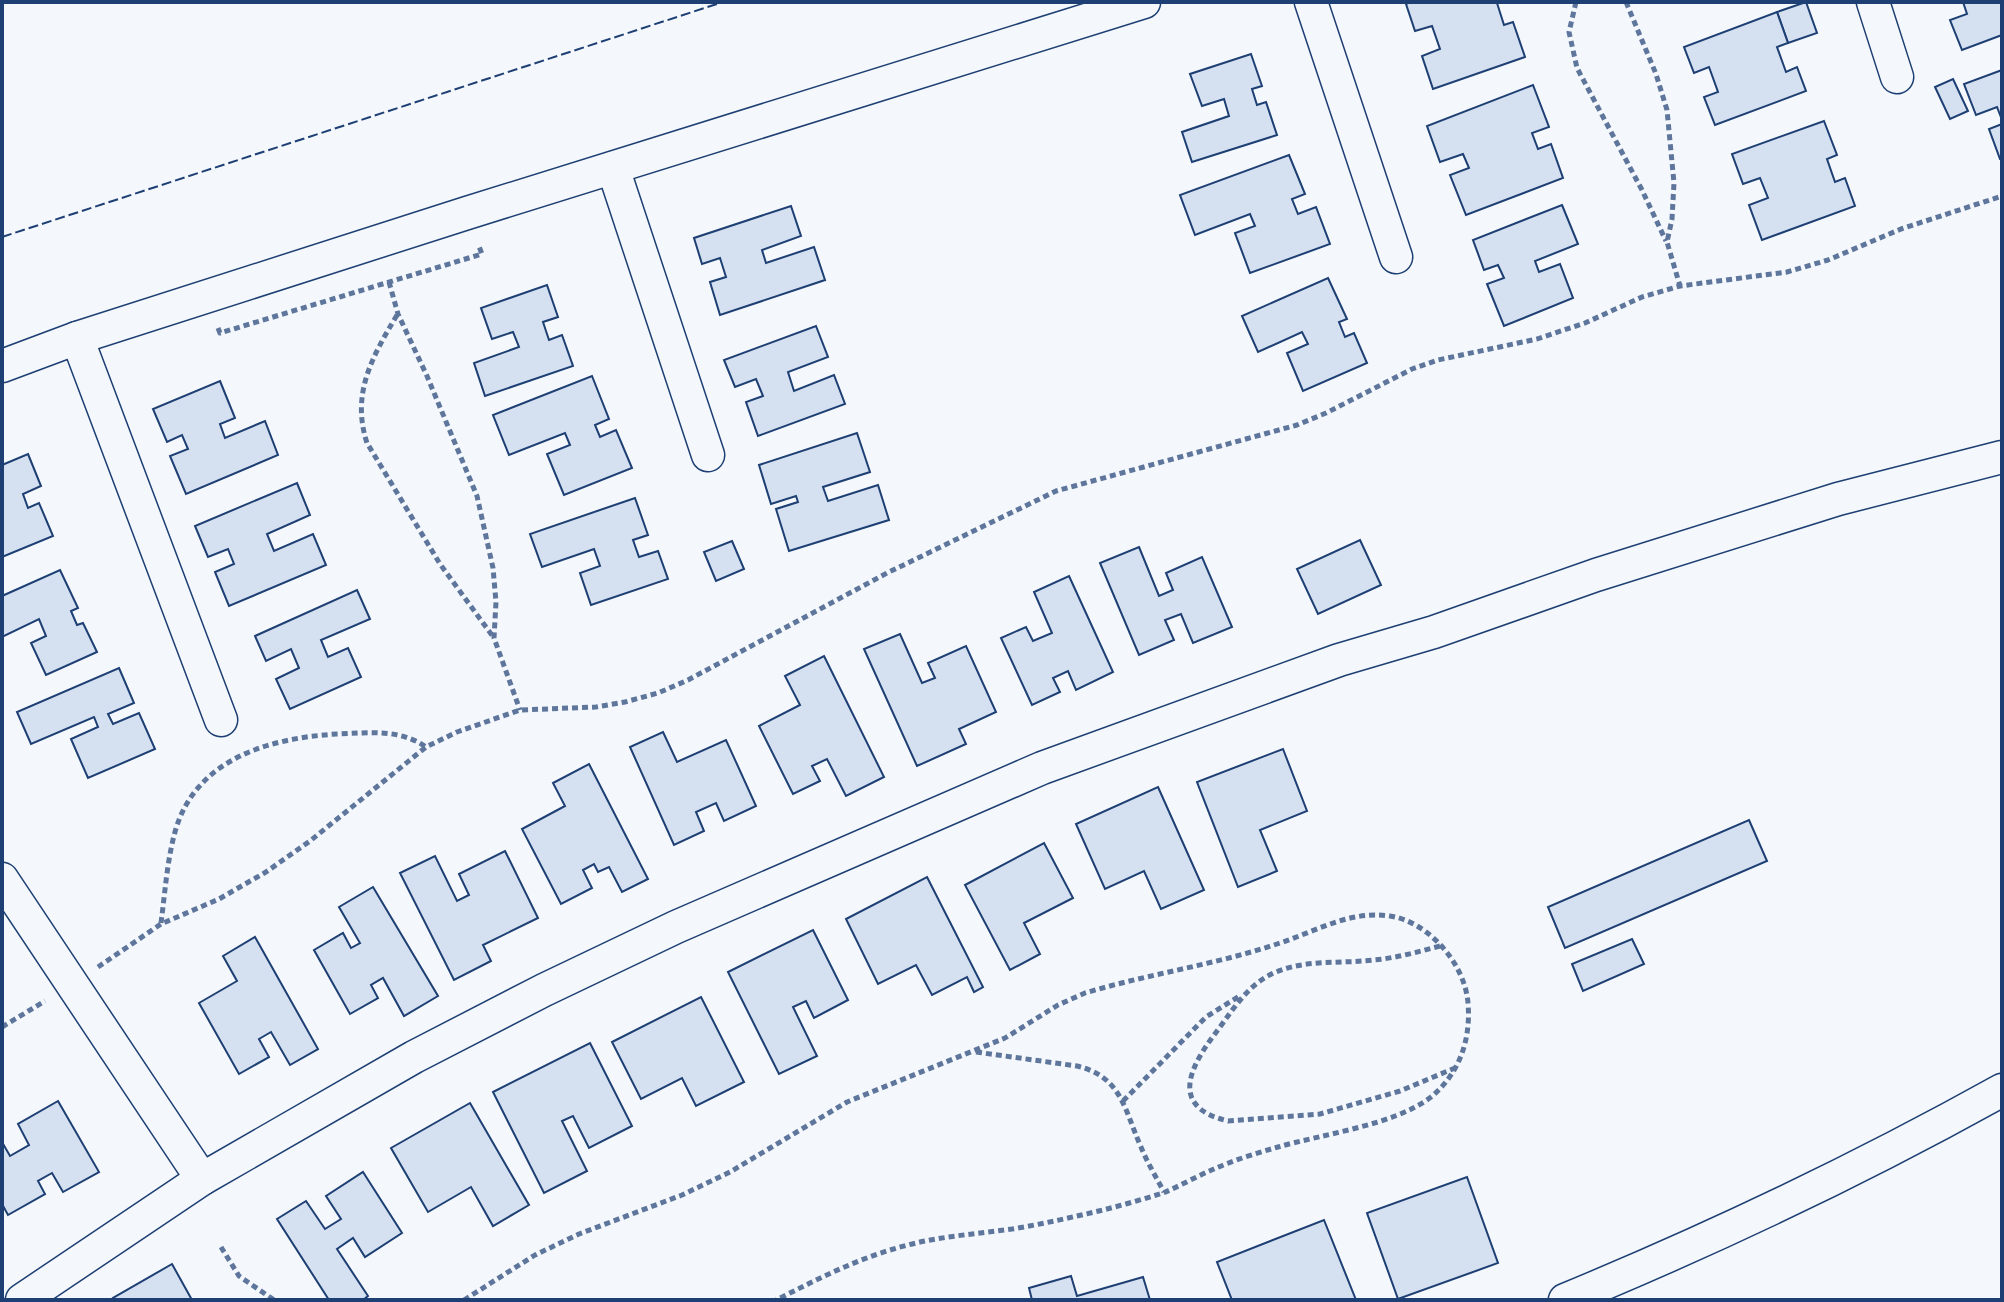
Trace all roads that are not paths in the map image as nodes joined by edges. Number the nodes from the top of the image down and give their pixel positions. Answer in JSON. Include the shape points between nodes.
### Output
{"nodes":[{"id":1,"x":1144,"y":2,"type":"edge"},
{"id":2,"x":1311,"y":2,"type":"edge"},
{"id":3,"x":1873,"y":2,"type":"edge"},
{"id":4,"x":1897,"y":77,"type":"dead end"},
{"id":5,"x":613,"y":168,"type":"junction"},
{"id":6,"x":1396,"y":257,"type":"dead end"},
{"id":7,"x":77,"y":338,"type":"junction"},
{"id":8,"x":2,"y":366,"type":"edge"},
{"id":9,"x":708,"y":455,"type":"dead end"},
{"id":10,"x":2002,"y":457,"type":"edge"},
{"id":11,"x":221,"y":720,"type":"dead end"},
{"id":12,"x":2,"y":879,"type":"edge"},
{"id":13,"x":2002,"y":1090,"type":"edge"},
{"id":14,"x":202,"y":1179,"type":"junction"},
{"id":15,"x":22,"y":1300,"type":"edge"},
{"id":16,"x":1565,"y":1300,"type":"edge"}],
"edges":[{"from":1,"to":5,"type":"street"},
{"from":2,"to":6,"type":"street"},
{"from":3,"to":4,"type":"street"},
{"from":5,"to":7,"type":"street"},
{"from":5,"to":9,"type":"street"},
{"from":7,"to":8,"type":"street"},
{"from":7,"to":11,"type":"street"},
{"from":10,"to":14,"type":"street","via":[[1838,499],[1596,575],[1339,660],[1042,768],[544,990],[414,1057]]},
{"from":12,"to":14,"type":"street"},
{"from":13,"to":16,"type":"street","via":[[1817,1188]]},
{"from":14,"to":15,"type":"street"}]}
